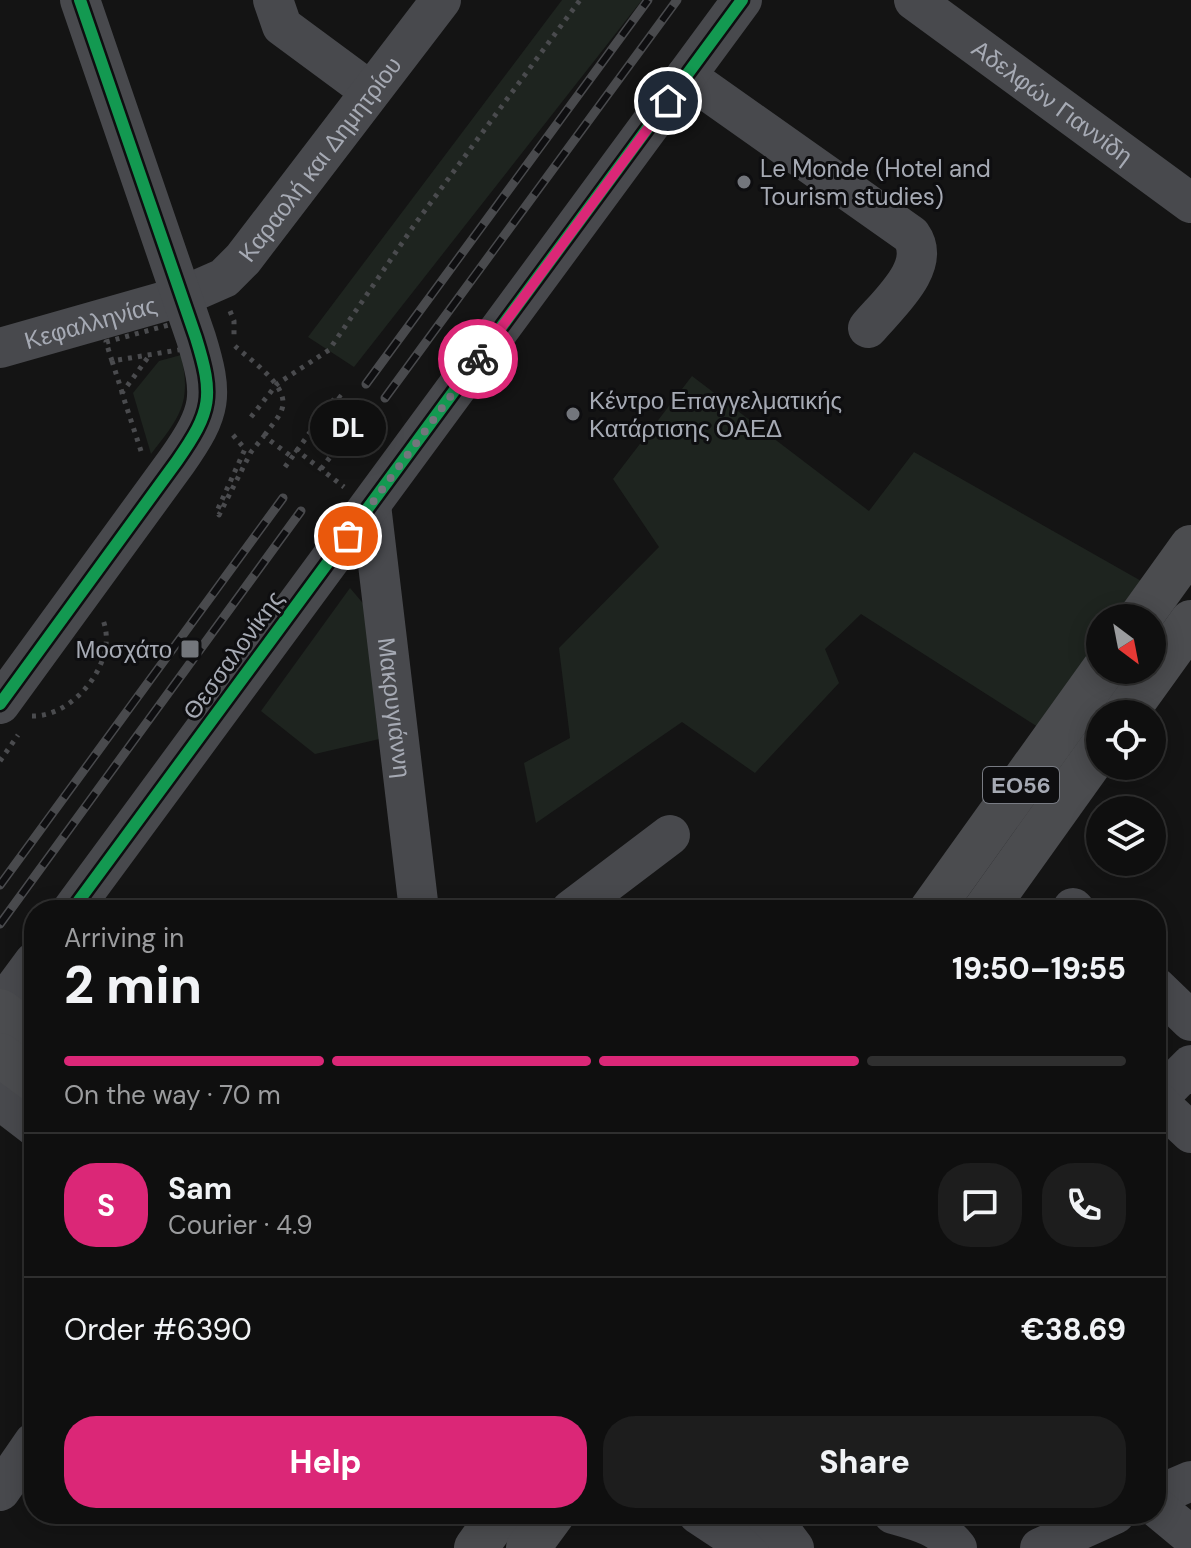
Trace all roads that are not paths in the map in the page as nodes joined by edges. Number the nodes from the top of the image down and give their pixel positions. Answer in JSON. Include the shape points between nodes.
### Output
{"nodes":[{"id":1,"x":80,"y":0,"type":"edge"},
{"id":2,"x":273,"y":0,"type":"edge"},
{"id":3,"x":441,"y":0,"type":"edge"},
{"id":4,"x":742,"y":0,"type":"edge"},
{"id":5,"x":914,"y":0,"type":"edge"},
{"id":6,"x":686,"y":76,"type":"junction"},
{"id":7,"x":370,"y":91,"type":"junction"},
{"id":8,"x":1191,"y":203,"type":"edge"},
{"id":9,"x":198,"y":289,"type":"junction"},
{"id":10,"x":868,"y":328,"type":"dead end"},
{"id":11,"x":0,"y":348,"type":"edge"},
{"id":12,"x":361,"y":498,"type":"junction"},
{"id":13,"x":1191,"y":547,"type":"edge"},
{"id":14,"x":1150,"y":604,"type":"edge"},
{"id":15,"x":1191,"y":622,"type":"edge"},
{"id":16,"x":1093,"y":684,"type":"edge"},
{"id":17,"x":1135,"y":700,"type":"edge"},
{"id":18,"x":15,"y":710,"type":"edge"},
{"id":19,"x":1086,"y":769,"type":"edge"},
{"id":20,"x":670,"y":835,"type":"dead end"},
{"id":21,"x":79,"y":900,"type":"edge"},
{"id":22,"x":418,"y":900,"type":"edge"},
{"id":23,"x":584,"y":900,"type":"edge"},
{"id":24,"x":945,"y":900,"type":"edge"},
{"id":25,"x":992,"y":900,"type":"edge"},
{"id":26,"x":24,"y":977,"type":"edge"},
{"id":27,"x":1166,"y":997,"type":"edge"},
{"id":28,"x":0,"y":1010,"type":"edge"},
{"id":29,"x":1191,"y":1021,"type":"edge"},
{"id":30,"x":24,"y":1028,"type":"edge"},
{"id":31,"x":0,"y":1055,"type":"edge"},
{"id":32,"x":1191,"y":1065,"type":"edge"},
{"id":33,"x":24,"y":1073,"type":"edge"},
{"id":34,"x":1166,"y":1090,"type":"edge"},
{"id":35,"x":0,"y":1100,"type":"edge"},
{"id":36,"x":1166,"y":1109,"type":"edge"},
{"id":37,"x":24,"y":1118,"type":"edge"},
{"id":38,"x":1191,"y":1133,"type":"edge"},
{"id":39,"x":24,"y":1456,"type":"edge"},
{"id":40,"x":1191,"y":1481,"type":"edge"},
{"id":41,"x":0,"y":1491,"type":"edge"},
{"id":42,"x":1166,"y":1492,"type":"edge"},
{"id":43,"x":1166,"y":1515,"type":"edge"},
{"id":44,"x":546,"y":1524,"type":"edge"},
{"id":45,"x":747,"y":1524,"type":"edge"},
{"id":46,"x":927,"y":1524,"type":"edge"},
{"id":47,"x":1093,"y":1524,"type":"edge"},
{"id":48,"x":771,"y":1529,"type":"edge"},
{"id":49,"x":1191,"y":1536,"type":"edge"},
{"id":50,"x":528,"y":1548,"type":"edge"},
{"id":51,"x":957,"y":1548,"type":"edge"},
{"id":52,"x":1040,"y":1548,"type":"edge"}],
"edges":[{"from":1,"to":9,"type":"street"},
{"from":2,"to":7,"type":"street","via":[[282,26]]},
{"from":3,"to":7,"type":"street","name":"Καραολή και Δημητρίου"},
{"from":4,"to":6,"type":"street","name":"Θεσσαλονίκης"},
{"from":5,"to":8,"type":"street","name":"Αδελφών Γιαννίδη"},
{"from":6,"to":10,"type":"street","via":[[911,235],[917,244],[915,270]]},
{"from":6,"to":12,"type":"street","name":"Θεσσαλονίκης"},
{"from":7,"to":9,"type":"street","name":"Καραολή και Δημητρίου","via":[[243,259],[224,278]]},
{"from":9,"to":11,"type":"street","name":"Κεφαλληνίας"},
{"from":9,"to":18,"type":"street","via":[[208,399],[204,418]]},
{"from":12,"to":21,"type":"street","name":"Θεσσαλονίκης"},
{"from":12,"to":22,"type":"street","name":"Μακρυγιάννη"},
{"from":13,"to":14,"type":"main road"},
{"from":15,"to":17,"type":"main road"},
{"from":16,"to":24,"type":"main road","number":"ΕΟ56"},
{"from":19,"to":25,"type":"main road","number":"ΕΟ56"},
{"from":20,"to":23,"type":"street"},
{"from":26,"to":28,"type":"street"},
{"from":27,"to":29,"type":"street"},
{"from":28,"to":30,"type":"main road"},
{"from":31,"to":33,"type":"main road"},
{"from":32,"to":34,"type":"street"},
{"from":35,"to":37,"type":"street"},
{"from":36,"to":38,"type":"street"},
{"from":39,"to":41,"type":"street"},
{"from":40,"to":42,"type":"street"},
{"from":43,"to":49,"type":"street"},
{"from":44,"to":50,"type":"main road"},
{"from":45,"to":48,"type":"street"},
{"from":46,"to":51,"type":"street"},
{"from":47,"to":52,"type":"street"}]}
